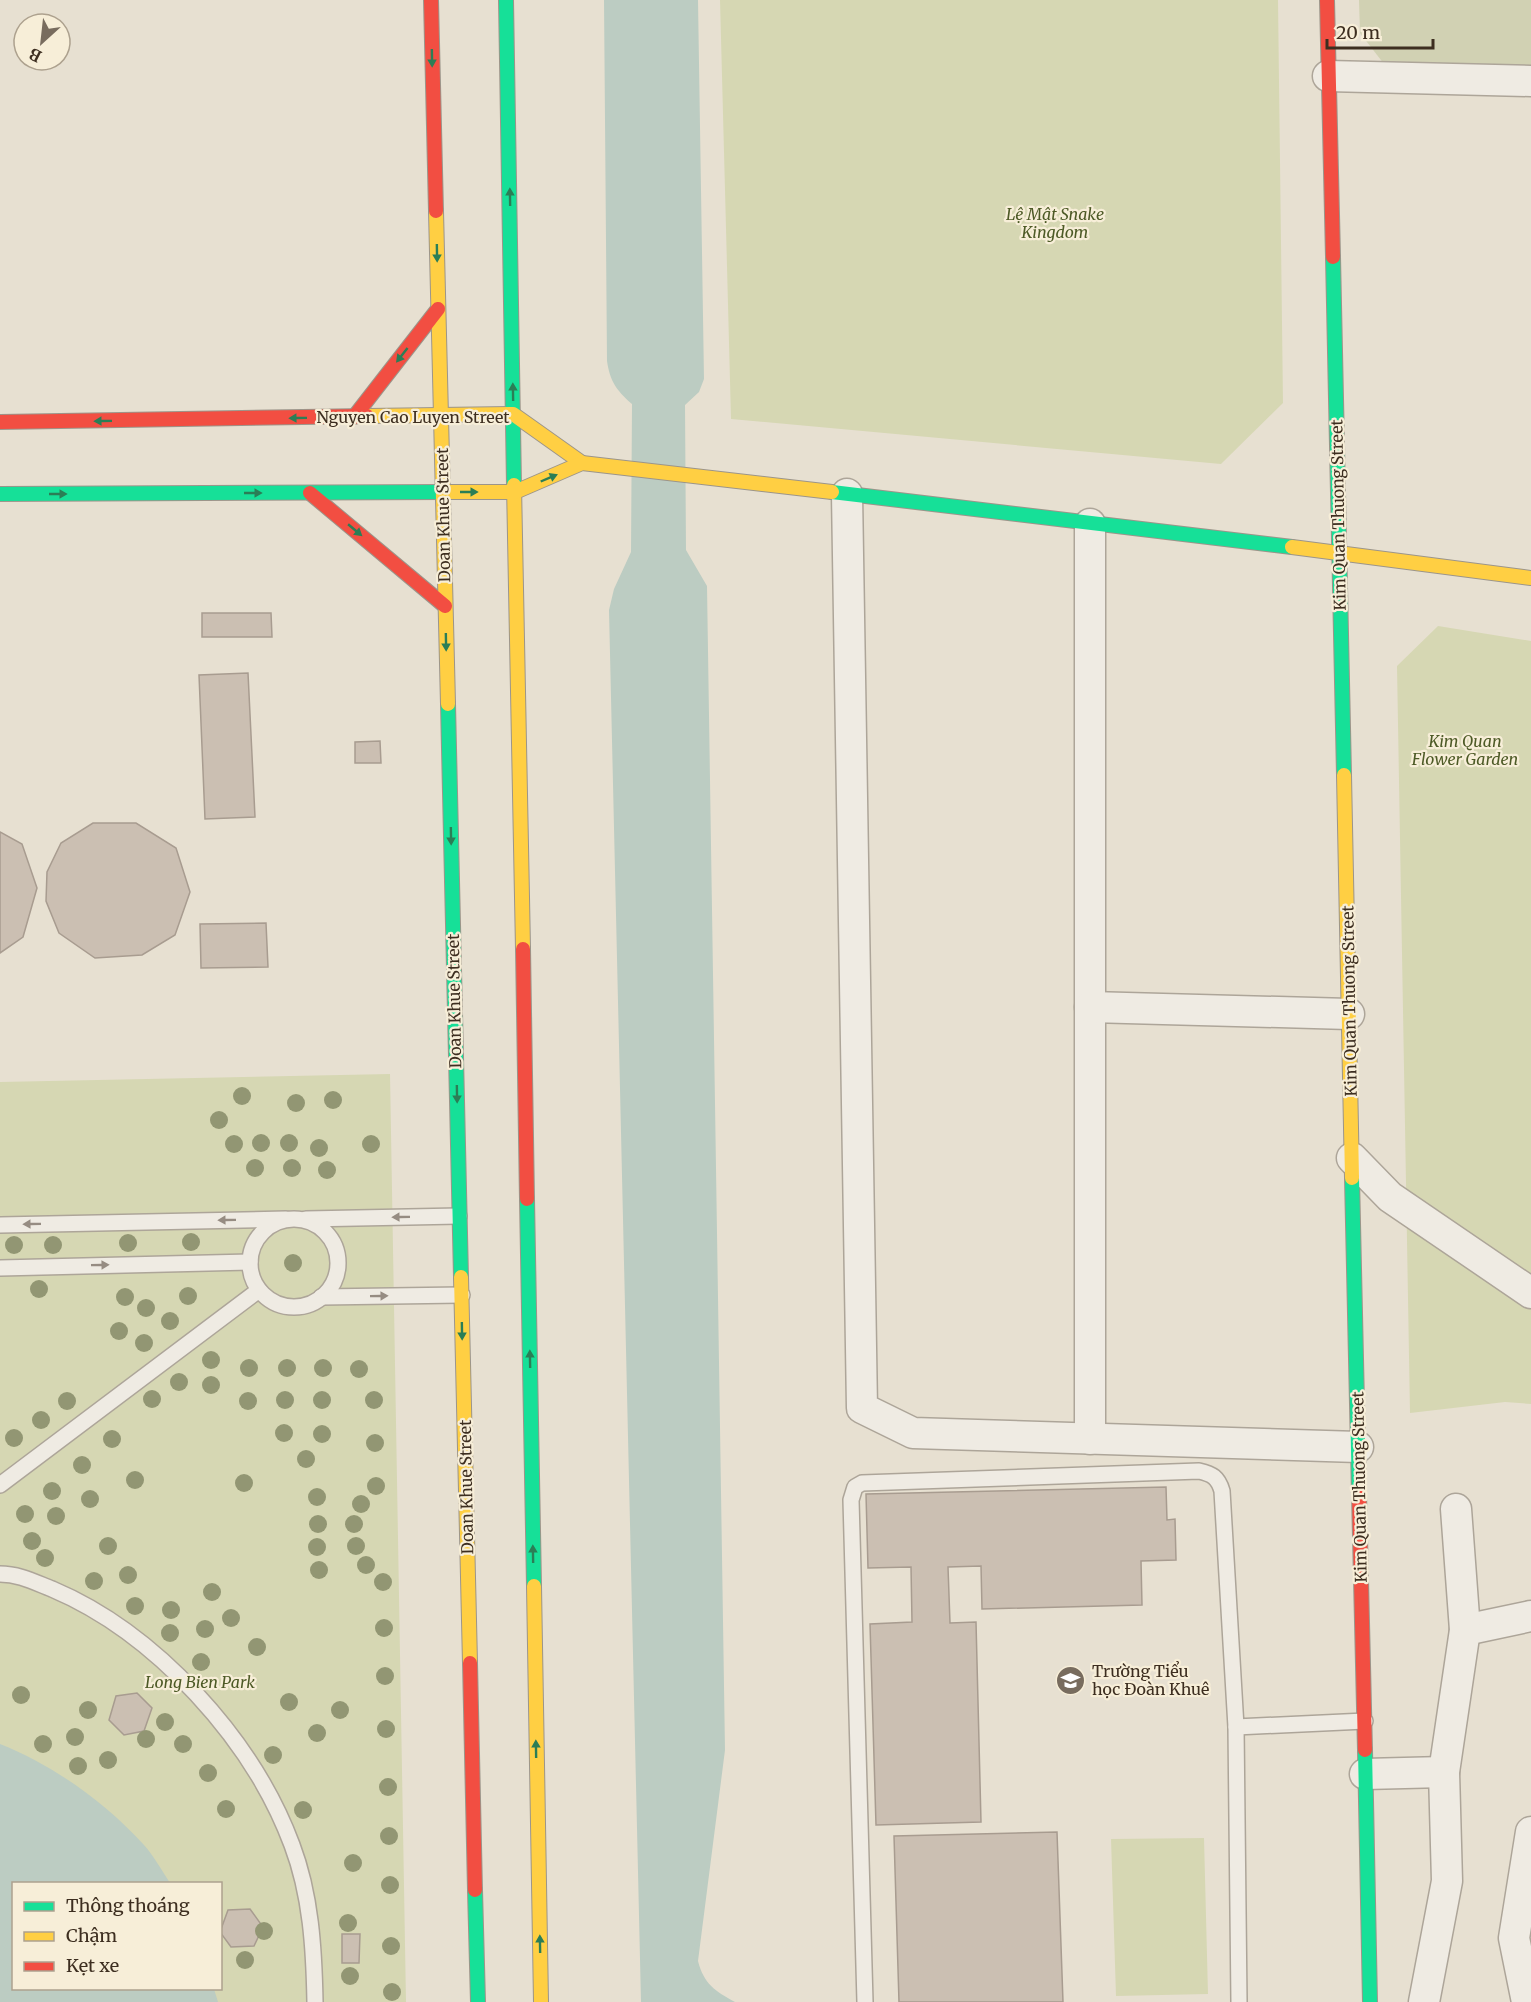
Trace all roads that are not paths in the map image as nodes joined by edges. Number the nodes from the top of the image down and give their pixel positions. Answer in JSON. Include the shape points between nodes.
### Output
{"nodes":[{"id":1,"x":431,"y":0,"type":"edge"},
{"id":2,"x":506,"y":0,"type":"edge"},
{"id":3,"x":1327,"y":0,"type":"edge"},
{"id":4,"x":1328,"y":76,"type":"junction"},
{"id":5,"x":1531,"y":81,"type":"edge"},
{"id":6,"x":438,"y":309,"type":"junction"},
{"id":7,"x":513,"y":414,"type":"junction"},
{"id":8,"x":441,"y":415,"type":"junction"},
{"id":9,"x":354,"y":417,"type":"junction"},
{"id":10,"x":0,"y":423,"type":"edge"},
{"id":11,"x":588,"y":464,"type":"junction"},
{"id":12,"x":442,"y":492,"type":"junction"},
{"id":13,"x":515,"y":492,"type":"junction"},
{"id":14,"x":310,"y":493,"type":"junction"},
{"id":15,"x":0,"y":494,"type":"edge"},
{"id":16,"x":847,"y":495,"type":"junction"},
{"id":17,"x":1090,"y":524,"type":"junction"},
{"id":18,"x":1339,"y":552,"type":"junction"},
{"id":19,"x":1531,"y":578,"type":"edge"},
{"id":20,"x":445,"y":606,"type":"junction"},
{"id":21,"x":1090,"y":1007,"type":"junction"},
{"id":22,"x":1349,"y":1014,"type":"junction"},
{"id":23,"x":1352,"y":1158,"type":"junction"},
{"id":24,"x":459,"y":1216,"type":"junction"},
{"id":25,"x":293,"y":1219,"type":"junction"},
{"id":26,"x":0,"y":1225,"type":"edge"},
{"id":27,"x":250,"y":1262,"type":"junction"},
{"id":28,"x":0,"y":1268,"type":"edge"},
{"id":29,"x":259,"y":1290,"type":"junction"},
{"id":30,"x":1531,"y":1293,"type":"edge"},
{"id":31,"x":462,"y":1294,"type":"junction"},
{"id":32,"x":321,"y":1297,"type":"junction"},
{"id":33,"x":1090,"y":1439,"type":"junction"},
{"id":34,"x":1358,"y":1447,"type":"junction"},
{"id":35,"x":0,"y":1485,"type":"edge"},
{"id":36,"x":1456,"y":1509,"type":"dead end"},
{"id":37,"x":0,"y":1574,"type":"edge"},
{"id":38,"x":1531,"y":1616,"type":"edge"},
{"id":39,"x":1466,"y":1630,"type":"junction"},
{"id":40,"x":1365,"y":1721,"type":"junction"},
{"id":41,"x":1236,"y":1727,"type":"junction"},
{"id":42,"x":1444,"y":1772,"type":"junction"},
{"id":43,"x":1365,"y":1774,"type":"junction"},
{"id":44,"x":1531,"y":1832,"type":"edge"},
{"id":45,"x":315,"y":2002,"type":"edge"},
{"id":46,"x":478,"y":2002,"type":"edge"},
{"id":47,"x":541,"y":2002,"type":"edge"},
{"id":48,"x":865,"y":2002,"type":"edge"},
{"id":49,"x":1239,"y":2002,"type":"edge"},
{"id":50,"x":1370,"y":2002,"type":"edge"},
{"id":51,"x":1424,"y":2002,"type":"edge"},
{"id":52,"x":1527,"y":2002,"type":"edge"}],
"edges":[{"from":1,"to":6,"type":"main road","name":"Doan Khue Street","one_way":true},
{"from":7,"to":2,"type":"main road","one_way":true},
{"from":3,"to":4,"type":"main road","name":"Kim Quan Thuong Street"},
{"from":4,"to":5,"type":"street"},
{"from":4,"to":18,"type":"main road","name":"Kim Quan Thuong Street"},
{"from":6,"to":8,"type":"main road","name":"Doan Khue Street"},
{"from":6,"to":9,"type":"main road","one_way":true},
{"from":7,"to":8,"type":"main road","name":"Nguyen Cao Luyen Street"},
{"from":7,"to":11,"type":"main road","name":"Nguyen Cao Luyen Street"},
{"from":7,"to":13,"type":"main road"},
{"from":8,"to":9,"type":"main road","name":"Nguyen Cao Luyen Street"},
{"from":8,"to":12,"type":"main road","name":"Doan Khue Street"},
{"from":9,"to":10,"type":"main road","name":"Nguyen Cao Luyen Street","one_way":true},
{"from":13,"to":11,"type":"main road","one_way":true},
{"from":11,"to":16,"type":"main road"},
{"from":12,"to":13,"type":"main road","one_way":true},
{"from":12,"to":14,"type":"main road"},
{"from":12,"to":20,"type":"main road","name":"Doan Khue Street"},
{"from":47,"to":13,"type":"main road","one_way":true},
{"from":15,"to":14,"type":"main road","one_way":true},
{"from":14,"to":20,"type":"main road","one_way":true},
{"from":16,"to":17,"type":"main road"},
{"from":16,"to":33,"type":"street","via":[[862,1408],[913,1434]]},
{"from":17,"to":18,"type":"main road"},
{"from":17,"to":21,"type":"street"},
{"from":18,"to":19,"type":"main road"},
{"from":18,"to":22,"type":"main road","name":"Kim Quan Thuong Street"},
{"from":20,"to":24,"type":"main road","name":"Doan Khue Street","one_way":true},
{"from":21,"to":22,"type":"street"},
{"from":21,"to":33,"type":"street"},
{"from":22,"to":23,"type":"main road","name":"Kim Quan Thuong Street"},
{"from":23,"to":30,"type":"street","via":[[1390,1197]]},
{"from":23,"to":34,"type":"main road","name":"Kim Quan Thuong Street"},
{"from":24,"to":25,"type":"lane","one_way":true},
{"from":24,"to":31,"type":"main road","name":"Doan Khue Street"},
{"from":25,"to":26,"type":"lane","one_way":true},
{"from":25,"to":27,"type":"lane","via":[[271,1225],[260,1234],[252,1247]]},
{"from":25,"to":32,"type":"lane","via":[[324,1231],[338,1255],[334,1282]]},
{"from":28,"to":27,"type":"lane","one_way":true},
{"from":27,"to":29,"type":"lane"},
{"from":29,"to":32,"type":"lane","via":[[284,1306],[298,1307]]},
{"from":29,"to":35,"type":"lane"},
{"from":32,"to":31,"type":"lane","one_way":true},
{"from":31,"to":46,"type":"main road","name":"Doan Khue Street","one_way":true},
{"from":33,"to":34,"type":"street"},
{"from":34,"to":40,"type":"main road","name":"Kim Quan Thuong Street"},
{"from":36,"to":39,"type":"street"},
{"from":37,"to":45,"type":"lane","via":[[15,1574],[113,1622],[155,1654],[236,1743],[271,1798],[292,1846],[308,1899]]},
{"from":38,"to":39,"type":"street"},
{"from":39,"to":42,"type":"street"},
{"from":40,"to":41,"type":"lane"},
{"from":40,"to":43,"type":"main road","name":"Kim Quan Thuong Street"},
{"from":41,"to":48,"type":"lane","via":[[1222,1491],[1218,1479],[1198,1471],[862,1483],[855,1487],[851,1500]]},
{"from":41,"to":49,"type":"lane"},
{"from":42,"to":43,"type":"street"},
{"from":42,"to":51,"type":"street","via":[[1447,1881]]},
{"from":43,"to":50,"type":"main road","name":"Kim Quan Thuong Street"},
{"from":44,"to":52,"type":"street","via":[[1514,1938]]}]}
